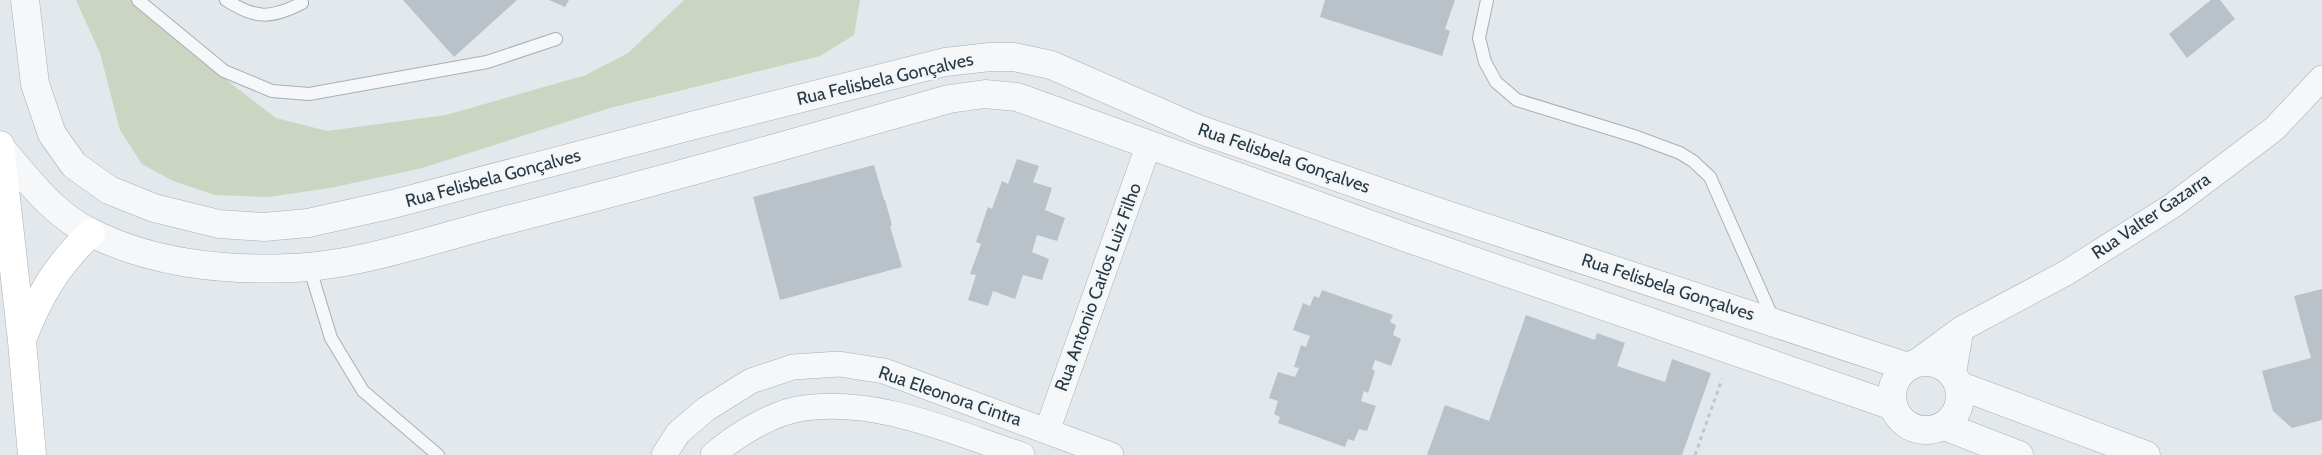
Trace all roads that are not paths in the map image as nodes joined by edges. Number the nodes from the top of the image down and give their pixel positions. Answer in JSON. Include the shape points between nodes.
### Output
{"nodes":[{"id":1,"x":25,"y":0,"type":"edge"},
{"id":2,"x":138,"y":0,"type":"edge"},
{"id":3,"x":226,"y":0,"type":"edge"},
{"id":4,"x":1487,"y":0,"type":"edge"},
{"id":5,"x":302,"y":3,"type":"dead end"},
{"id":6,"x":556,"y":39,"type":"dead end"},
{"id":7,"x":2322,"y":78,"type":"edge"},
{"id":8,"x":1149,"y":144,"type":"junction"},
{"id":9,"x":0,"y":146,"type":"edge"},
{"id":10,"x":91,"y":233,"type":"junction"},
{"id":11,"x":309,"y":266,"type":"junction"},
{"id":12,"x":1774,"y":321,"type":"junction"},
{"id":13,"x":1961,"y":329,"type":"junction"},
{"id":14,"x":22,"y":341,"type":"junction"},
{"id":15,"x":1910,"y":366,"type":"junction"},
{"id":16,"x":1956,"y":381,"type":"junction"},
{"id":17,"x":1893,"y":406,"type":"junction"},
{"id":18,"x":1944,"y":426,"type":"junction"},
{"id":19,"x":1047,"y":430,"type":"junction"},
{"id":20,"x":32,"y":455,"type":"edge"},
{"id":21,"x":438,"y":455,"type":"edge"},
{"id":22,"x":664,"y":455,"type":"edge"},
{"id":23,"x":713,"y":455,"type":"edge"},
{"id":24,"x":1022,"y":455,"type":"edge"},
{"id":25,"x":1111,"y":455,"type":"edge"},
{"id":26,"x":2019,"y":455,"type":"edge"},
{"id":27,"x":2146,"y":455,"type":"edge"}],
"edges":[{"from":1,"to":12,"type":"street","name":"Rua Felisbela Gonçalves","via":[[35,84],[52,134],[74,165],[109,190],[154,208],[219,224],[264,227],[308,222],[393,204],[945,62],[1014,57],[1051,65],[1198,129],[1441,213]]},
{"from":2,"to":6,"type":"lane","via":[[224,71],[272,90],[309,94],[487,62]]},
{"from":3,"to":5,"type":"lane","via":[[240,9],[259,14],[281,14]]},
{"from":4,"to":12,"type":"lane","via":[[1479,38],[1485,62],[1496,82],[1517,100],[1680,153],[1710,177]]},
{"from":7,"to":13,"type":"street","name":"Rua Valter Gazarra","via":[[2274,128],[2172,206],[2066,273]]},
{"from":8,"to":11,"type":"street","name":"Rua Felisbela Gonçalves","via":[[1017,97],[985,94],[949,99],[628,189],[354,260]]},
{"from":8,"to":17,"type":"street","name":"Rua Felisbela Gonçalves","via":[[1419,242]]},
{"from":8,"to":19,"type":"street","name":"Rua Antonio Carlos Luiz Filho"},
{"from":9,"to":10,"type":"street","name":"Rua Felisbela Gonçalves","via":[[46,201]]},
{"from":9,"to":14,"type":"main road"},
{"from":10,"to":11,"type":"street","name":"Rua Felisbela Gonçalves","via":[[135,251],[179,261],[225,267]]},
{"from":10,"to":14,"type":"main road","via":[[69,254],[45,287]]},
{"from":11,"to":21,"type":"lane","via":[[331,338],[363,391]]},
{"from":12,"to":15,"type":"street","name":"Rua Felisbela Gonçalves"},
{"from":13,"to":15,"type":"street","name":"Rua Valter Gazarra"},
{"from":13,"to":16,"type":"street"},
{"from":14,"to":20,"type":"main road"},
{"from":15,"to":16,"type":"street","via":[[1927,362],[1946,368]]},
{"from":15,"to":17,"type":"street","via":[[1898,377],[1892,391]]},
{"from":16,"to":18,"type":"street","via":[[1960,400],[1955,415]]},
{"from":16,"to":27,"type":"street"},
{"from":17,"to":18,"type":"street","via":[[1904,424],[1924,431]]},
{"from":18,"to":26,"type":"street"},
{"from":19,"to":22,"type":"street","name":"Rua Eleonora Cintra","via":[[884,371],[839,364],[794,367],[752,381],[706,409],[678,432]]},
{"from":19,"to":25,"type":"street","name":"Rua Eleonora Cintra"},
{"from":23,"to":24,"type":"street","name":"Rua Eleonora Cintra","via":[[764,421],[802,408],[844,407],[890,412]]}]}
